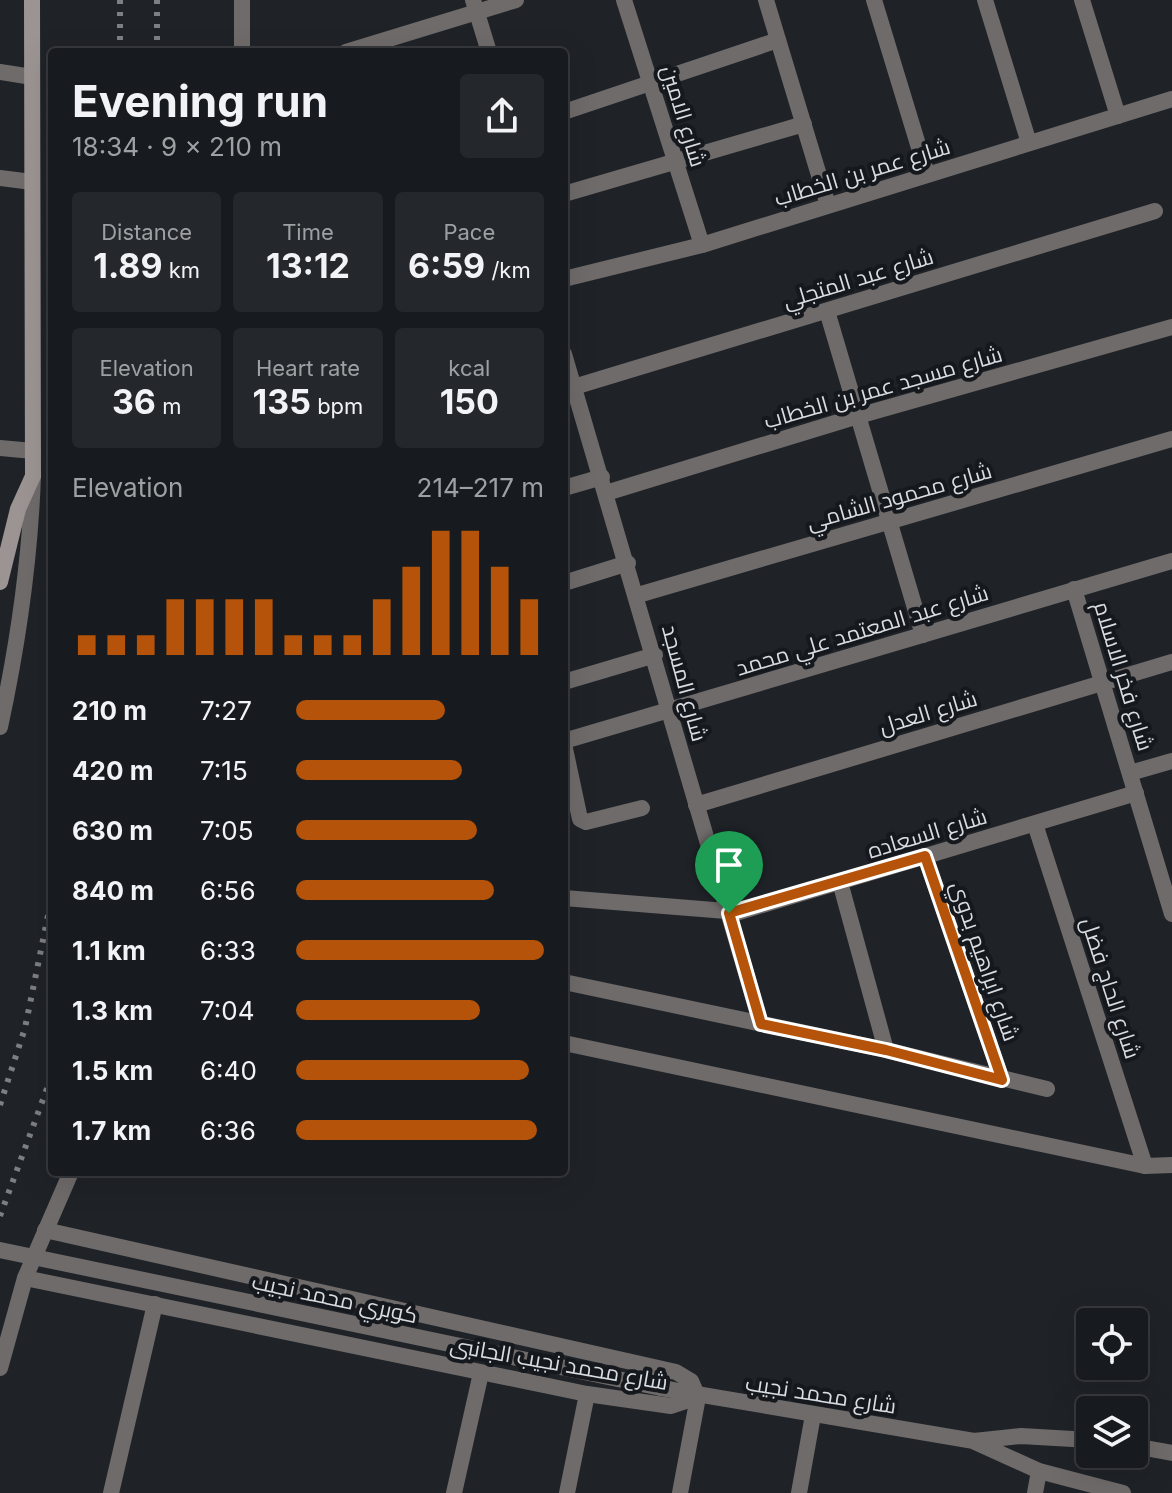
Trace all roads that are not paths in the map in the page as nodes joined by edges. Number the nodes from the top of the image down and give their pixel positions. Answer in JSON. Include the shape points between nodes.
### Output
{"nodes":[{"id":1,"x":32,"y":0,"type":"edge"},
{"id":2,"x":242,"y":0,"type":"edge"},
{"id":3,"x":516,"y":0,"type":"edge"},
{"id":4,"x":624,"y":0,"type":"edge"},
{"id":5,"x":766,"y":0,"type":"edge"},
{"id":6,"x":874,"y":0,"type":"edge"},
{"id":7,"x":985,"y":0,"type":"edge"},
{"id":8,"x":1082,"y":0,"type":"edge"},
{"id":9,"x":475,"y":6,"type":"edge"},
{"id":10,"x":778,"y":40,"type":"junction"},
{"id":11,"x":242,"y":48,"type":"edge"},
{"id":12,"x":357,"y":48,"type":"edge"},
{"id":13,"x":488,"y":48,"type":"edge"},
{"id":14,"x":0,"y":72,"type":"edge"},
{"id":15,"x":32,"y":77,"type":"junction"},
{"id":16,"x":651,"y":83,"type":"junction"},
{"id":17,"x":1172,"y":99,"type":"edge"},
{"id":18,"x":568,"y":111,"type":"edge"},
{"id":19,"x":1118,"y":116,"type":"junction"},
{"id":20,"x":804,"y":124,"type":"junction"},
{"id":21,"x":1029,"y":143,"type":"junction"},
{"id":22,"x":676,"y":162,"type":"junction"},
{"id":23,"x":927,"y":174,"type":"junction"},
{"id":24,"x":0,"y":178,"type":"edge"},
{"id":25,"x":32,"y":182,"type":"junction"},
{"id":26,"x":568,"y":193,"type":"edge"},
{"id":27,"x":828,"y":205,"type":"junction"},
{"id":28,"x":1155,"y":211,"type":"dead end"},
{"id":29,"x":702,"y":245,"type":"junction"},
{"id":30,"x":568,"y":278,"type":"edge"},
{"id":31,"x":827,"y":311,"type":"junction"},
{"id":32,"x":1172,"y":327,"type":"edge"},
{"id":33,"x":569,"y":389,"type":"edge"},
{"id":34,"x":858,"y":416,"type":"junction"},
{"id":35,"x":1172,"y":439,"type":"edge"},
{"id":36,"x":0,"y":448,"type":"edge"},
{"id":37,"x":33,"y":451,"type":"junction"},
{"id":38,"x":33,"y":476,"type":"junction"},
{"id":39,"x":604,"y":485,"type":"junction"},
{"id":40,"x":568,"y":488,"type":"edge"},
{"id":41,"x":889,"y":522,"type":"junction"},
{"id":42,"x":1172,"y":561,"type":"edge"},
{"id":43,"x":628,"y":563,"type":"junction"},
{"id":44,"x":0,"y":582,"type":"edge"},
{"id":45,"x":568,"y":582,"type":"edge"},
{"id":46,"x":1074,"y":589,"type":"junction"},
{"id":47,"x":638,"y":595,"type":"junction"},
{"id":48,"x":923,"y":635,"type":"junction"},
{"id":49,"x":655,"y":655,"type":"junction"},
{"id":50,"x":1172,"y":662,"type":"edge"},
{"id":51,"x":568,"y":681,"type":"edge"},
{"id":52,"x":1102,"y":682,"type":"junction"},
{"id":53,"x":669,"y":710,"type":"junction"},
{"id":54,"x":0,"y":727,"type":"edge"},
{"id":55,"x":568,"y":741,"type":"edge"},
{"id":56,"x":568,"y":761,"type":"edge"},
{"id":57,"x":1172,"y":761,"type":"edge"},
{"id":58,"x":1130,"y":773,"type":"junction"},
{"id":59,"x":1136,"y":793,"type":"junction"},
{"id":60,"x":696,"y":805,"type":"junction"},
{"id":61,"x":642,"y":808,"type":"dead end"},
{"id":62,"x":1035,"y":824,"type":"junction"},
{"id":63,"x":925,"y":856,"type":"junction"},
{"id":64,"x":1165,"y":868,"type":"edge"},
{"id":65,"x":840,"y":882,"type":"junction"},
{"id":66,"x":568,"y":898,"type":"edge"},
{"id":67,"x":729,"y":913,"type":"junction"},
{"id":68,"x":1172,"y":914,"type":"edge"},
{"id":69,"x":568,"y":983,"type":"edge"},
{"id":70,"x":761,"y":1024,"type":"junction"},
{"id":71,"x":568,"y":1044,"type":"edge"},
{"id":72,"x":886,"y":1050,"type":"junction"},
{"id":73,"x":1002,"y":1080,"type":"junction"},
{"id":74,"x":1047,"y":1089,"type":"dead end"},
{"id":75,"x":1172,"y":1165,"type":"edge"},
{"id":76,"x":1145,"y":1166,"type":"junction"},
{"id":77,"x":69,"y":1176,"type":"edge"},
{"id":78,"x":45,"y":1230,"type":"junction"},
{"id":79,"x":0,"y":1250,"type":"edge"},
{"id":80,"x":25,"y":1278,"type":"junction"},
{"id":81,"x":155,"y":1304,"type":"junction"},
{"id":82,"x":0,"y":1368,"type":"edge"},
{"id":83,"x":481,"y":1373,"type":"junction"},
{"id":84,"x":661,"y":1388,"type":"joint"},
{"id":85,"x":587,"y":1394,"type":"junction"},
{"id":86,"x":698,"y":1397,"type":"junction"},
{"id":87,"x":813,"y":1415,"type":"junction"},
{"id":88,"x":1076,"y":1439,"type":"edge"},
{"id":89,"x":974,"y":1441,"type":"junction"},
{"id":90,"x":1148,"y":1449,"type":"edge"},
{"id":91,"x":1172,"y":1453,"type":"edge"},
{"id":92,"x":1039,"y":1471,"type":"junction"},
{"id":93,"x":111,"y":1493,"type":"edge"},
{"id":94,"x":454,"y":1493,"type":"edge"},
{"id":95,"x":567,"y":1493,"type":"edge"},
{"id":96,"x":680,"y":1493,"type":"edge"},
{"id":97,"x":799,"y":1493,"type":"edge"},
{"id":98,"x":1035,"y":1493,"type":"edge"},
{"id":99,"x":1123,"y":1493,"type":"edge"}],
"edges":[{"from":1,"to":15,"type":"main road"},
{"from":2,"to":11,"type":"street"},
{"from":3,"to":9,"type":"street"},
{"from":4,"to":16,"type":"street","name":"شارع الامين"},
{"from":5,"to":10,"type":"street"},
{"from":6,"to":23,"type":"street"},
{"from":7,"to":21,"type":"street"},
{"from":8,"to":19,"type":"street"},
{"from":9,"to":12,"type":"street"},
{"from":9,"to":13,"type":"street"},
{"from":10,"to":16,"type":"street"},
{"from":10,"to":20,"type":"street"},
{"from":14,"to":15,"type":"street"},
{"from":15,"to":25,"type":"main road"},
{"from":16,"to":18,"type":"street"},
{"from":16,"to":22,"type":"street","name":"شارع الامين"},
{"from":17,"to":19,"type":"street","name":"شارع عمر بن الخطاب"},
{"from":19,"to":21,"type":"street","name":"شارع عمر بن الخطاب"},
{"from":20,"to":22,"type":"street"},
{"from":20,"to":27,"type":"street"},
{"from":21,"to":23,"type":"street","name":"شارع عمر بن الخطاب"},
{"from":22,"to":26,"type":"street"},
{"from":22,"to":29,"type":"street","name":"شارع الامين"},
{"from":23,"to":27,"type":"street","name":"شارع عمر بن الخطاب"},
{"from":24,"to":25,"type":"street"},
{"from":25,"to":37,"type":"main road"},
{"from":27,"to":29,"type":"street","name":"شارع عمر بن الخطاب"},
{"from":28,"to":31,"type":"street","name":"شارع عبد المتجلي"},
{"from":29,"to":30,"type":"street","name":"شارع عمر بن الخطاب"},
{"from":31,"to":33,"type":"street","name":"شارع عبد المتجلي"},
{"from":31,"to":34,"type":"street"},
{"from":32,"to":34,"type":"street","name":"شارع مسجد عمر بن الخطاب"},
{"from":33,"to":39,"type":"street","name":"شارع المسجد"},
{"from":34,"to":39,"type":"street","name":"شارع مسجد عمر بن الخطاب"},
{"from":34,"to":41,"type":"street"},
{"from":35,"to":41,"type":"street","name":"شارع محمود الشامي"},
{"from":36,"to":37,"type":"street"},
{"from":37,"to":38,"type":"main road"},
{"from":38,"to":44,"type":"main road"},
{"from":38,"to":54,"type":"street","via":[[31,548]]},
{"from":39,"to":40,"type":"street","name":"شارع مسجد عمر بن الخطاب"},
{"from":39,"to":43,"type":"street","name":"شارع المسجد"},
{"from":41,"to":47,"type":"street","name":"شارع محمود الشامي"},
{"from":41,"to":48,"type":"street"},
{"from":42,"to":46,"type":"street","name":"شارع عبد المعتمد علي محمد"},
{"from":43,"to":45,"type":"street"},
{"from":43,"to":47,"type":"street","name":"شارع المسجد"},
{"from":46,"to":48,"type":"street","name":"شارع عبد المعتمد علي محمد"},
{"from":46,"to":52,"type":"street","name":"شارع فخر الاسلام"},
{"from":47,"to":49,"type":"street","name":"شارع المسجد"},
{"from":48,"to":53,"type":"street","name":"شارع عبد المعتمد علي محمد"},
{"from":49,"to":51,"type":"street"},
{"from":49,"to":53,"type":"street","name":"شارع المسجد"},
{"from":50,"to":52,"type":"street","name":"شارع العدل"},
{"from":52,"to":58,"type":"street","name":"شارع فخر الاسلام"},
{"from":52,"to":60,"type":"street","name":"شارع العدل"},
{"from":53,"to":55,"type":"street","name":"شارع عبد المعتمد علي محمد"},
{"from":53,"to":60,"type":"street","name":"شارع المسجد"},
{"from":56,"to":61,"type":"street","via":[[580,819],[586,822]]},
{"from":57,"to":58,"type":"street"},
{"from":58,"to":59,"type":"street","name":"شارع فخر الاسلام"},
{"from":59,"to":62,"type":"street","name":"شارع السعاده"},
{"from":59,"to":64,"type":"street","name":"شارع فخر الاسلام"},
{"from":60,"to":67,"type":"street","name":"شارع المسجد"},
{"from":62,"to":63,"type":"street","name":"شارع السعاده"},
{"from":62,"to":76,"type":"street","name":"شارع الحاج فضل"},
{"from":63,"to":65,"type":"street","name":"شارع السعاده"},
{"from":63,"to":73,"type":"street","name":"شارع ابراهيم بدوي"},
{"from":64,"to":68,"type":"street","name":"شارع فخر الاسلام"},
{"from":65,"to":67,"type":"street","name":"شارع السعاده"},
{"from":65,"to":72,"type":"street"},
{"from":66,"to":67,"type":"street"},
{"from":67,"to":70,"type":"street","name":"شارع المسجد"},
{"from":69,"to":70,"type":"street"},
{"from":70,"to":72,"type":"street"},
{"from":71,"to":76,"type":"street"},
{"from":72,"to":73,"type":"street"},
{"from":73,"to":74,"type":"street"},
{"from":75,"to":76,"type":"street"},
{"from":77,"to":78,"type":"street"},
{"from":78,"to":80,"type":"street"},
{"from":78,"to":86,"type":"street","name":"شارع محمد نجيب الجانبى","via":[[676,1372],[691,1381]]},
{"from":79,"to":84,"type":"street","name":"كوبري محمد نجيب","bridge":true},
{"from":80,"to":81,"type":"street","name":"شارع محمد نجيب الجانبى"},
{"from":80,"to":82,"type":"street"},
{"from":81,"to":83,"type":"street","name":"شارع محمد نجيب الجانبى"},
{"from":81,"to":93,"type":"street"},
{"from":83,"to":85,"type":"street","name":"شارع محمد نجيب الجانبى"},
{"from":83,"to":94,"type":"street"},
{"from":84,"to":86,"type":"street","name":"شارع محمد نجيب"},
{"from":85,"to":86,"type":"street","name":"شارع محمد نجيب الجانبى","via":[[671,1406]]},
{"from":85,"to":95,"type":"street"},
{"from":86,"to":87,"type":"street","name":"شارع محمد نجيب"},
{"from":86,"to":96,"type":"street"},
{"from":87,"to":89,"type":"street","name":"شارع محمد نجيب"},
{"from":87,"to":97,"type":"street"},
{"from":88,"to":89,"type":"street","name":"شارع محمد نجيب","via":[[1021,1436]]},
{"from":89,"to":92,"type":"street","name":"شارع محمد نجيب"},
{"from":90,"to":91,"type":"street"},
{"from":92,"to":98,"type":"street"},
{"from":92,"to":99,"type":"street","name":"شارع محمد نجيب"}]}
